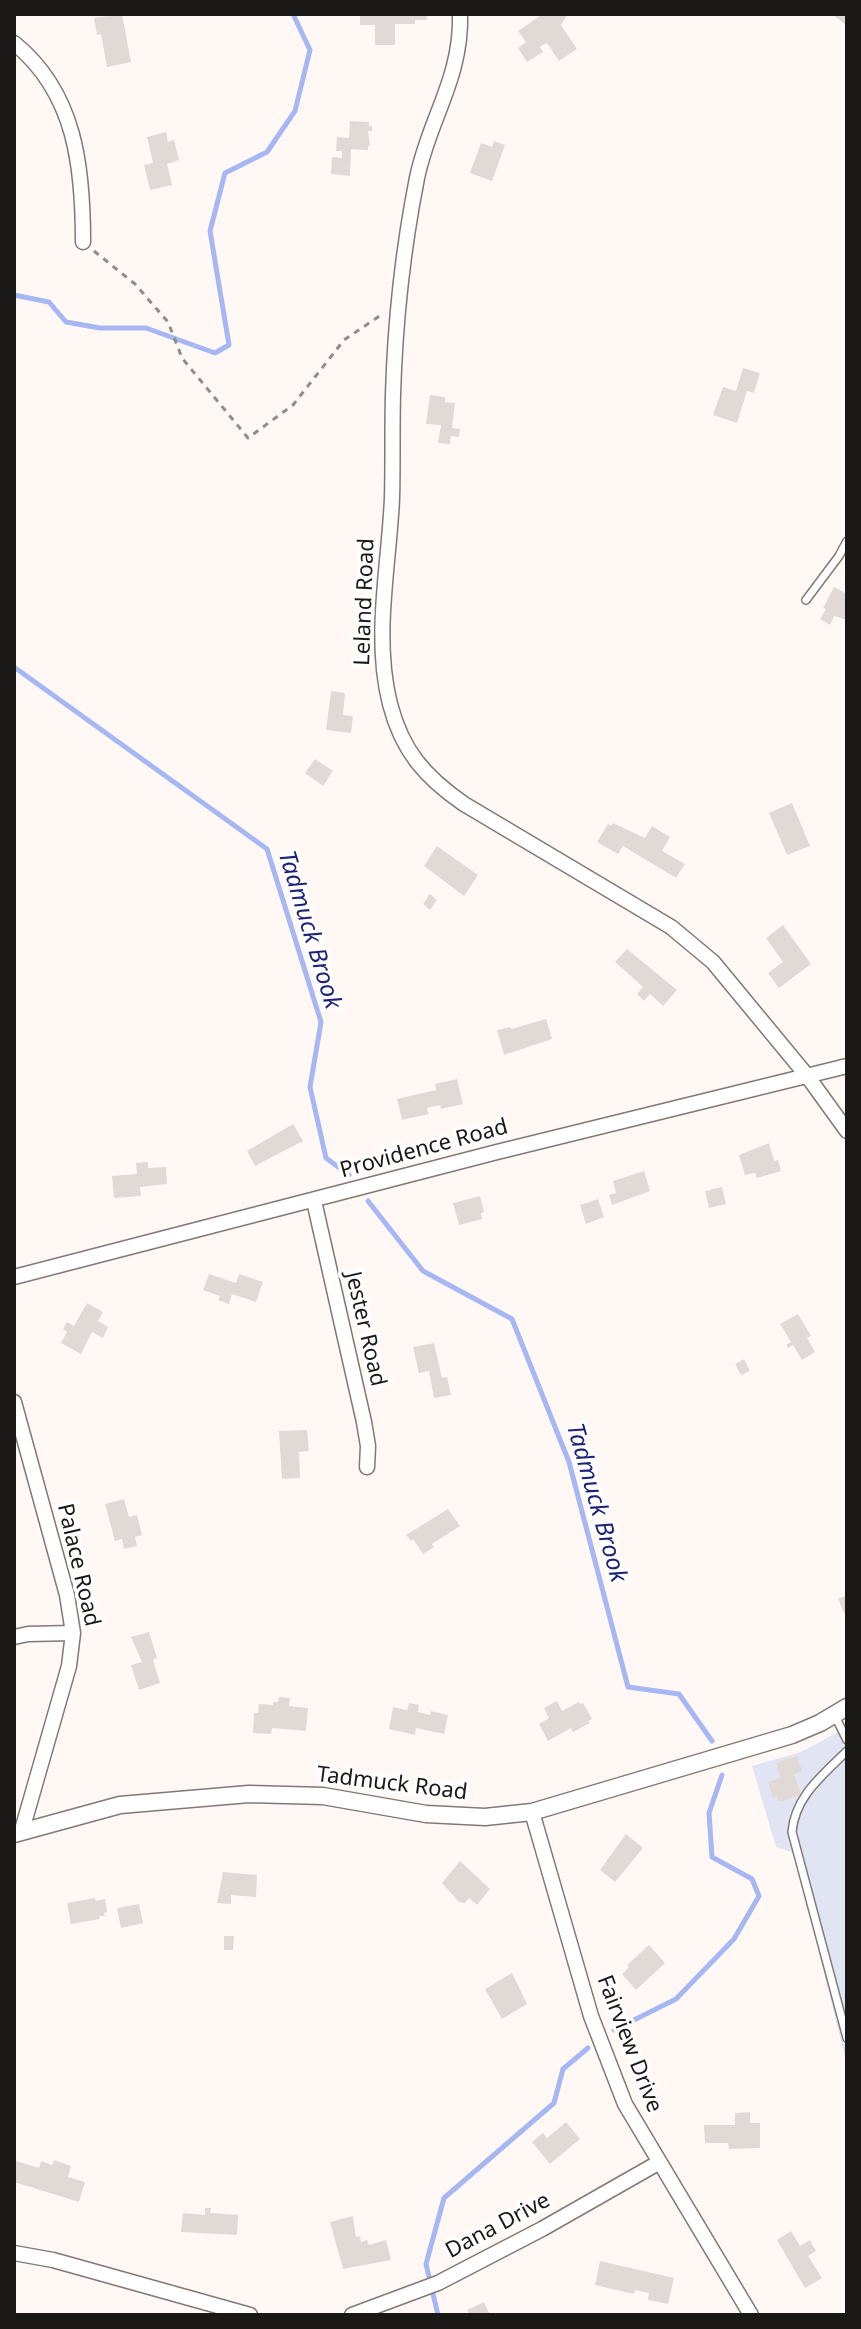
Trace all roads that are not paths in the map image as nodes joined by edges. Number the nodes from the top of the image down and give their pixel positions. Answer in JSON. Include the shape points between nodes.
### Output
{"nodes":[{"id":1,"x":460,"y":14,"type":"edge"},
{"id":2,"x":14,"y":43,"type":"edge"},
{"id":3,"x":83,"y":242,"type":"road end"},
{"id":4,"x":847,"y":541,"type":"edge"},
{"id":5,"x":806,"y":600,"type":"dead end"},
{"id":6,"x":847,"y":1066,"type":"edge"},
{"id":7,"x":808,"y":1077,"type":"junction"},
{"id":8,"x":847,"y":1131,"type":"edge"},
{"id":9,"x":314,"y":1201,"type":"junction"},
{"id":10,"x":14,"y":1277,"type":"edge"},
{"id":11,"x":14,"y":1402,"type":"edge"},
{"id":12,"x":367,"y":1467,"type":"dead end"},
{"id":13,"x":73,"y":1633,"type":"junction"},
{"id":14,"x":14,"y":1637,"type":"edge"},
{"id":15,"x":841,"y":1712,"type":"edge"},
{"id":16,"x":847,"y":1740,"type":"edge"},
{"id":17,"x":847,"y":1751,"type":"edge"},
{"id":18,"x":532,"y":1812,"type":"junction"},
{"id":19,"x":18,"y":1832,"type":"edge"},
{"id":20,"x":847,"y":2038,"type":"edge"},
{"id":21,"x":658,"y":2163,"type":"junction"},
{"id":22,"x":14,"y":2253,"type":"edge"},
{"id":23,"x":215,"y":2310,"type":"edge"},
{"id":24,"x":250,"y":2315,"type":"edge"},
{"id":25,"x":352,"y":2315,"type":"edge"},
{"id":26,"x":751,"y":2315,"type":"edge"}],
"edges":[{"from":1,"to":7,"type":"street","name":"Leland Road","via":[[461,39],[448,93],[419,170],[405,239],[381,646],[390,706],[406,745],[433,782],[682,936],[713,962]]},
{"from":2,"to":3,"type":"street","via":[[45,75],[66,111],[83,196]]},
{"from":4,"to":5,"type":"lane"},
{"from":6,"to":7,"type":"street","name":"Providence Road"},
{"from":7,"to":8,"type":"street","name":"Leland Road"},
{"from":7,"to":9,"type":"street","name":"Providence Road"},
{"from":9,"to":10,"type":"street","name":"Providence Road"},
{"from":9,"to":12,"type":"street","name":"Jester Road","via":[[364,1422]]},
{"from":11,"to":13,"type":"street","name":"Palace Road"},
{"from":13,"to":14,"type":"street"},
{"from":13,"to":19,"type":"street","name":"Palace Road","via":[[69,1666]]},
{"from":15,"to":16,"type":"lane"},
{"from":15,"to":18,"type":"street","name":"Tadmuck Road","via":[[792,1735]]},
{"from":17,"to":20,"type":"lane","via":[[806,1792],[792,1832]]},
{"from":18,"to":19,"type":"street","name":"Tadmuck Road","via":[[485,1817],[426,1814],[323,1796],[249,1794],[120,1805]]},
{"from":18,"to":21,"type":"street","name":"Fairview Drive","via":[[591,2016],[625,2104]]},
{"from":21,"to":25,"type":"street","name":"Dana Drive","via":[[438,2283]]},
{"from":21,"to":26,"type":"street","name":"Fairview Drive"},
{"from":22,"to":23,"type":"street"},
{"from":23,"to":24,"type":"street"}]}
